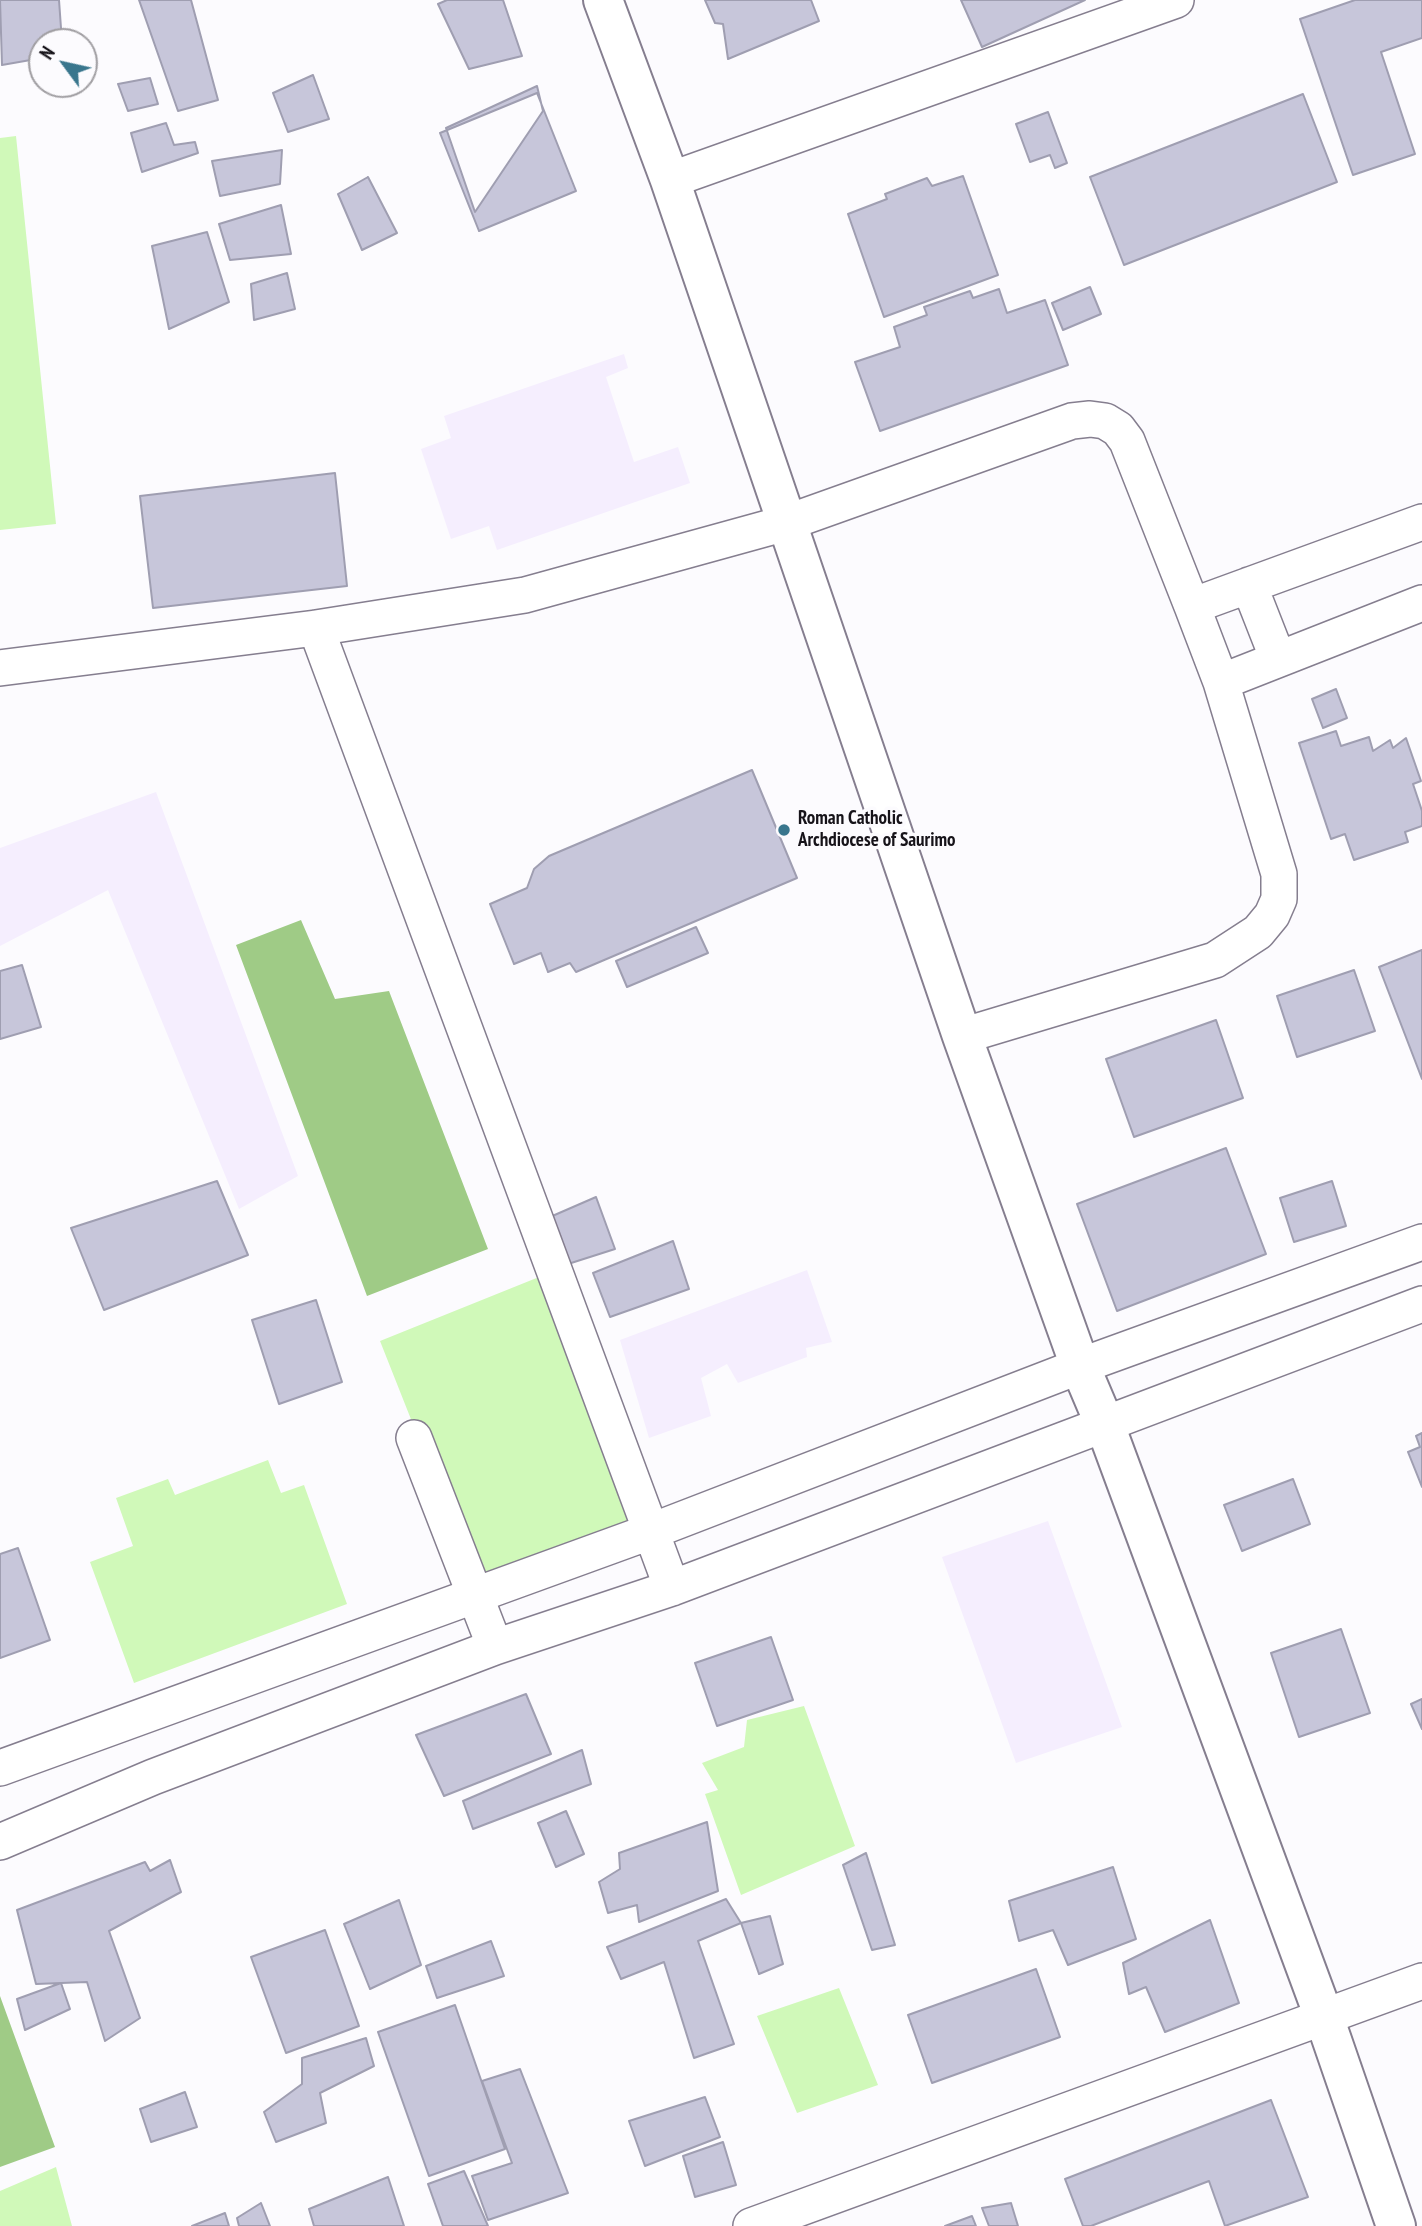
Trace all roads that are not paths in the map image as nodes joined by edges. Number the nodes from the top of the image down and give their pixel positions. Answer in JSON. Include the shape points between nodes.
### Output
{"nodes":[{"id":1,"x":603,"y":0,"type":"edge"},
{"id":2,"x":1176,"y":0,"type":"edge"},
{"id":3,"x":670,"y":180,"type":"junction"},
{"id":4,"x":1422,"y":522,"type":"edge"},
{"id":5,"x":786,"y":523,"type":"junction"},
{"id":6,"x":1249,"y":585,"type":"junction"},
{"id":7,"x":1422,"y":603,"type":"edge"},
{"id":8,"x":1192,"y":606,"type":"junction"},
{"id":9,"x":316,"y":628,"type":"junction"},
{"id":10,"x":1278,"y":659,"type":"junction"},
{"id":11,"x":0,"y":668,"type":"edge"},
{"id":12,"x":1222,"y":682,"type":"junction"},
{"id":13,"x":962,"y":1036,"type":"junction"},
{"id":14,"x":1422,"y":1242,"type":"edge"},
{"id":15,"x":1422,"y":1304,"type":"edge"},
{"id":16,"x":1080,"y":1366,"type":"junction"},
{"id":17,"x":1105,"y":1425,"type":"junction"},
{"id":18,"x":414,"y":1438,"type":"dead end"},
{"id":19,"x":652,"y":1531,"type":"junction"},
{"id":20,"x":672,"y":1588,"type":"junction"},
{"id":21,"x":474,"y":1595,"type":"junction"},
{"id":22,"x":495,"y":1647,"type":"junction"},
{"id":23,"x":0,"y":1768,"type":"edge"},
{"id":24,"x":0,"y":1842,"type":"edge"},
{"id":25,"x":1422,"y":1981,"type":"edge"},
{"id":26,"x":1324,"y":2017,"type":"junction"},
{"id":27,"x":751,"y":2226,"type":"edge"},
{"id":28,"x":1396,"y":2226,"type":"edge"}],
"edges":[{"from":1,"to":3,"type":"main road"},
{"from":2,"to":3,"type":"street"},
{"from":3,"to":5,"type":"main road"},
{"from":4,"to":6,"type":"street"},
{"from":5,"to":8,"type":"street","via":[[1072,421],[1105,421],[1128,441]]},
{"from":5,"to":9,"type":"street","via":[[525,596]]},
{"from":5,"to":13,"type":"main road"},
{"from":6,"to":8,"type":"street"},
{"from":6,"to":10,"type":"street"},
{"from":7,"to":10,"type":"street"},
{"from":8,"to":12,"type":"street"},
{"from":9,"to":11,"type":"street"},
{"from":9,"to":19,"type":"street"},
{"from":10,"to":12,"type":"street"},
{"from":12,"to":13,"type":"street","via":[[1279,874],[1279,899],[1272,915],[1258,932],[1215,960]]},
{"from":13,"to":16,"type":"main road"},
{"from":14,"to":16,"type":"street"},
{"from":15,"to":17,"type":"street"},
{"from":16,"to":17,"type":"main road"},
{"from":16,"to":19,"type":"street"},
{"from":17,"to":20,"type":"street"},
{"from":17,"to":26,"type":"main road"},
{"from":18,"to":21,"type":"street"},
{"from":19,"to":20,"type":"street"},
{"from":19,"to":21,"type":"street"},
{"from":20,"to":22,"type":"street"},
{"from":21,"to":22,"type":"street"},
{"from":21,"to":23,"type":"street"},
{"from":22,"to":24,"type":"street","via":[[153,1777]]},
{"from":25,"to":26,"type":"street"},
{"from":26,"to":27,"type":"street"},
{"from":26,"to":28,"type":"main road"}]}
